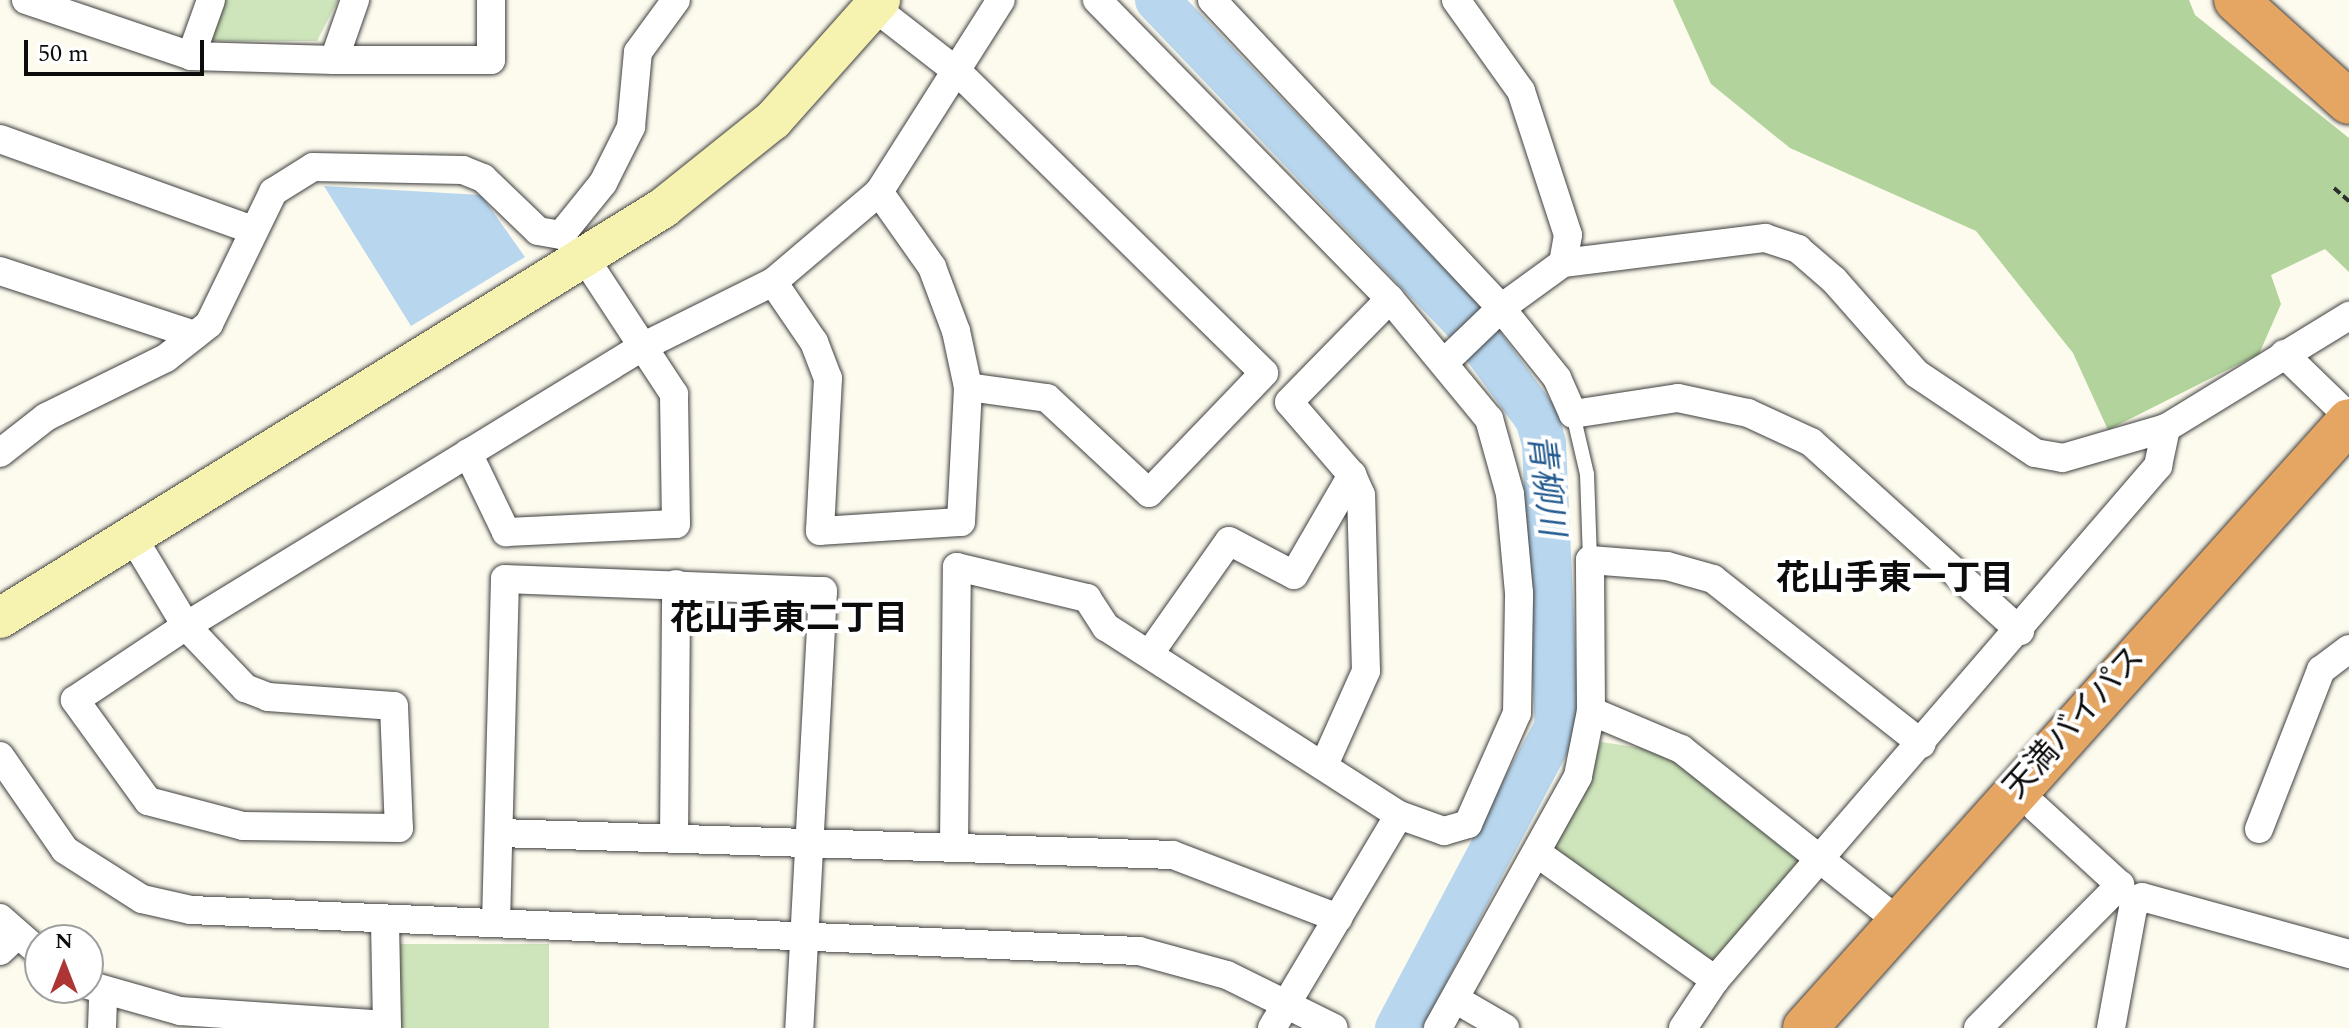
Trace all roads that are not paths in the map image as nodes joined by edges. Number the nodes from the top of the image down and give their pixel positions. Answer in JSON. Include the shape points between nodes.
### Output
{"nodes":[{"id":1,"x":26,"y":0,"type":"edge"},
{"id":2,"x":211,"y":0,"type":"edge"},
{"id":3,"x":355,"y":0,"type":"edge"},
{"id":4,"x":491,"y":0,"type":"edge"},
{"id":5,"x":676,"y":0,"type":"edge"},
{"id":6,"x":1001,"y":0,"type":"edge"},
{"id":7,"x":1097,"y":0,"type":"edge"},
{"id":8,"x":1212,"y":0,"type":"edge"},
{"id":9,"x":1456,"y":0,"type":"edge"},
{"id":10,"x":2236,"y":0,"type":"edge"},
{"id":11,"x":2271,"y":0,"type":"edge"},
{"id":12,"x":877,"y":4,"type":"edge"},
{"id":13,"x":63,"y":7,"type":"edge"},
{"id":14,"x":191,"y":56,"type":"junction"},
{"id":15,"x":334,"y":60,"type":"junction"},
{"id":16,"x":2349,"y":71,"type":"edge"},
{"id":17,"x":960,"y":74,"type":"junction"},
{"id":18,"x":2349,"y":102,"type":"edge"},
{"id":19,"x":0,"y":139,"type":"edge"},
{"id":20,"x":879,"y":192,"type":"junction"},
{"id":21,"x":250,"y":229,"type":"junction"},
{"id":22,"x":584,"y":257,"type":"junction"},
{"id":23,"x":1563,"y":263,"type":"junction"},
{"id":24,"x":0,"y":271,"type":"edge"},
{"id":25,"x":773,"y":282,"type":"junction"},
{"id":26,"x":1390,"y":299,"type":"junction"},
{"id":27,"x":1501,"y":308,"type":"junction"},
{"id":28,"x":2349,"y":316,"type":"edge"},
{"id":29,"x":195,"y":335,"type":"junction"},
{"id":30,"x":642,"y":347,"type":"junction"},
{"id":31,"x":2284,"y":354,"type":"junction"},
{"id":32,"x":1447,"y":360,"type":"junction"},
{"id":33,"x":968,"y":387,"type":"junction"},
{"id":34,"x":1573,"y":414,"type":"junction"},
{"id":35,"x":2349,"y":419,"type":"edge"},
{"id":36,"x":2166,"y":428,"type":"junction"},
{"id":37,"x":0,"y":453,"type":"edge"},
{"id":38,"x":468,"y":453,"type":"junction"},
{"id":39,"x":2349,"y":464,"type":"edge"},
{"id":40,"x":1352,"y":475,"type":"junction"},
{"id":41,"x":132,"y":536,"type":"junction"},
{"id":42,"x":1590,"y":560,"type":"junction"},
{"id":43,"x":676,"y":584,"type":"junction"},
{"id":44,"x":0,"y":618,"type":"edge"},
{"id":45,"x":186,"y":626,"type":"junction"},
{"id":46,"x":2020,"y":631,"type":"junction"},
{"id":47,"x":2349,"y":649,"type":"edge"},
{"id":48,"x":1150,"y":653,"type":"junction"},
{"id":49,"x":1591,"y":711,"type":"junction"},
{"id":50,"x":1922,"y":744,"type":"junction"},
{"id":51,"x":0,"y":756,"type":"edge"},
{"id":52,"x":1324,"y":765,"type":"junction"},
{"id":53,"x":2036,"y":808,"type":"junction"},
{"id":54,"x":1399,"y":815,"type":"junction"},
{"id":55,"x":2259,"y":829,"type":"dead end"},
{"id":56,"x":500,"y":833,"type":"junction"},
{"id":57,"x":674,"y":837,"type":"junction"},
{"id":58,"x":805,"y":840,"type":"junction"},
{"id":59,"x":954,"y":844,"type":"junction"},
{"id":60,"x":1537,"y":853,"type":"junction"},
{"id":61,"x":1820,"y":861,"type":"junction"},
{"id":62,"x":1338,"y":918,"type":"junction"},
{"id":63,"x":1897,"y":920,"type":"junction"},
{"id":64,"x":385,"y":922,"type":"junction"},
{"id":65,"x":496,"y":923,"type":"junction"},
{"id":66,"x":6,"y":935,"type":"edge"},
{"id":67,"x":805,"y":935,"type":"junction"},
{"id":68,"x":24,"y":945,"type":"edge"},
{"id":69,"x":2349,"y":954,"type":"edge"},
{"id":70,"x":1715,"y":980,"type":"junction"},
{"id":71,"x":104,"y":991,"type":"edge"},
{"id":72,"x":1455,"y":999,"type":"junction"},
{"id":73,"x":1289,"y":1002,"type":"junction"},
{"id":74,"x":98,"y":1004,"type":"edge"},
{"id":75,"x":240,"y":1022,"type":"edge"},
{"id":76,"x":387,"y":1026,"type":"edge"},
{"id":77,"x":102,"y":1028,"type":"edge"},
{"id":78,"x":799,"y":1028,"type":"edge"},
{"id":79,"x":1272,"y":1028,"type":"edge"},
{"id":80,"x":1334,"y":1028,"type":"edge"},
{"id":81,"x":1438,"y":1028,"type":"edge"},
{"id":82,"x":1505,"y":1028,"type":"edge"},
{"id":83,"x":1683,"y":1028,"type":"edge"},
{"id":84,"x":1805,"y":1028,"type":"edge"},
{"id":85,"x":1841,"y":1028,"type":"edge"},
{"id":86,"x":1978,"y":1028,"type":"edge"},
{"id":87,"x":2111,"y":1028,"type":"edge"}],
"edges":[{"from":1,"to":13,"type":"street"},
{"from":2,"to":14,"type":"street"},
{"from":3,"to":15,"type":"street"},
{"from":4,"to":15,"type":"street","via":[[491,60]]},
{"from":5,"to":21,"type":"street","via":[[638,52],[631,127],[603,183],[561,235],[538,231],[483,178],[415,166],[313,167],[273,192]]},
{"from":6,"to":17,"type":"street"},
{"from":7,"to":26,"type":"street"},
{"from":8,"to":27,"type":"street"},
{"from":9,"to":23,"type":"street","via":[[1521,91],[1568,235]]},
{"from":10,"to":18,"type":"highway"},
{"from":11,"to":16,"type":"highway"},
{"from":12,"to":17,"type":"street"},
{"from":12,"to":22,"type":"street","via":[[822,71],[725,161]]},
{"from":13,"to":14,"type":"street"},
{"from":14,"to":15,"type":"street"},
{"from":17,"to":20,"type":"street"},
{"from":17,"to":33,"type":"street","via":[[1264,373],[1149,493],[1047,398]]},
{"from":19,"to":21,"type":"street"},
{"from":20,"to":25,"type":"street"},
{"from":20,"to":33,"type":"street","via":[[932,267]]},
{"from":21,"to":29,"type":"street","via":[[209,324]]},
{"from":22,"to":30,"type":"street"},
{"from":22,"to":41,"type":"street"},
{"from":23,"to":27,"type":"street"},
{"from":23,"to":36,"type":"street","via":[[1699,241],[1782,241],[1834,280],[1917,374],[2035,453],[2075,457]]},
{"from":24,"to":29,"type":"street"},
{"from":25,"to":30,"type":"street"},
{"from":25,"to":33,"type":"street","via":[[814,342],[828,378],[820,531],[961,522]]},
{"from":26,"to":32,"type":"street"},
{"from":26,"to":40,"type":"street","via":[[1289,402]]},
{"from":27,"to":32,"type":"street"},
{"from":27,"to":34,"type":"street","via":[[1557,378]]},
{"from":28,"to":31,"type":"street"},
{"from":29,"to":37,"type":"street","via":[[166,358],[46,417]]},
{"from":30,"to":38,"type":"street"},
{"from":30,"to":38,"type":"street","via":[[674,394],[676,524],[506,532]]},
{"from":31,"to":35,"type":"street"},
{"from":31,"to":36,"type":"street"},
{"from":32,"to":54,"type":"street","via":[[1489,419],[1510,494],[1519,593],[1517,713],[1468,824],[1444,831]]},
{"from":34,"to":42,"type":"lane","via":[[1587,474]]},
{"from":34,"to":46,"type":"street","via":[[1678,398],[1748,413],[1811,442]]},
{"from":35,"to":63,"type":"highway","name":"天満バイパス"},
{"from":36,"to":46,"type":"street","via":[[2158,466]]},
{"from":38,"to":45,"type":"street"},
{"from":39,"to":53,"type":"highway","name":"天満バイパス"},
{"from":40,"to":48,"type":"street","via":[[1294,575],[1229,541]]},
{"from":40,"to":52,"type":"street","via":[[1363,523],[1366,671]]},
{"from":41,"to":44,"type":"street"},
{"from":41,"to":45,"type":"street"},
{"from":42,"to":49,"type":"street"},
{"from":42,"to":50,"type":"street","via":[[1667,566],[1713,579]]},
{"from":43,"to":56,"type":"street","via":[[505,579]]},
{"from":43,"to":57,"type":"street"},
{"from":43,"to":58,"type":"street","via":[[823,591]]},
{"from":45,"to":45,"type":"street","via":[[245,688],[268,697],[394,706],[399,828],[243,826],[148,801],[75,700]]},
{"from":46,"to":50,"type":"street"},
{"from":47,"to":55,"type":"street","via":[[2321,670]]},
{"from":48,"to":52,"type":"street"},
{"from":48,"to":59,"type":"street","via":[[1106,627],[1078,593],[957,567]]},
{"from":49,"to":60,"type":"street","via":[[1578,776]]},
{"from":49,"to":61,"type":"street","via":[[1681,749]]},
{"from":50,"to":61,"type":"street"},
{"from":51,"to":64,"type":"street","via":[[65,850],[142,899],[243,917]]},
{"from":52,"to":54,"type":"street"},
{"from":53,"to":85,"type":"highway","name":"天満バイパス"},
{"from":53,"to":86,"type":"street","via":[[2120,885]]},
{"from":54,"to":62,"type":"street"},
{"from":56,"to":57,"type":"street"},
{"from":56,"to":65,"type":"street"},
{"from":57,"to":58,"type":"street"},
{"from":58,"to":59,"type":"street"},
{"from":58,"to":67,"type":"street"},
{"from":59,"to":62,"type":"street","via":[[1173,855]]},
{"from":60,"to":70,"type":"street"},
{"from":60,"to":72,"type":"street"},
{"from":61,"to":63,"type":"street"},
{"from":61,"to":70,"type":"street"},
{"from":62,"to":73,"type":"street"},
{"from":63,"to":84,"type":"highway","name":"天満バイパス"},
{"from":64,"to":65,"type":"street"},
{"from":64,"to":76,"type":"street"},
{"from":65,"to":67,"type":"street"},
{"from":66,"to":68,"type":"street"},
{"from":67,"to":73,"type":"street","via":[[1139,951],[1227,975]]},
{"from":67,"to":78,"type":"street"},
{"from":69,"to":87,"type":"street","via":[[2142,897],[2133,908]]},
{"from":70,"to":83,"type":"street"},
{"from":71,"to":75,"type":"street"},
{"from":72,"to":81,"type":"street"},
{"from":72,"to":82,"type":"street"},
{"from":73,"to":79,"type":"street"},
{"from":73,"to":80,"type":"street"},
{"from":74,"to":77,"type":"street"},
{"from":75,"to":76,"type":"street"}]}
